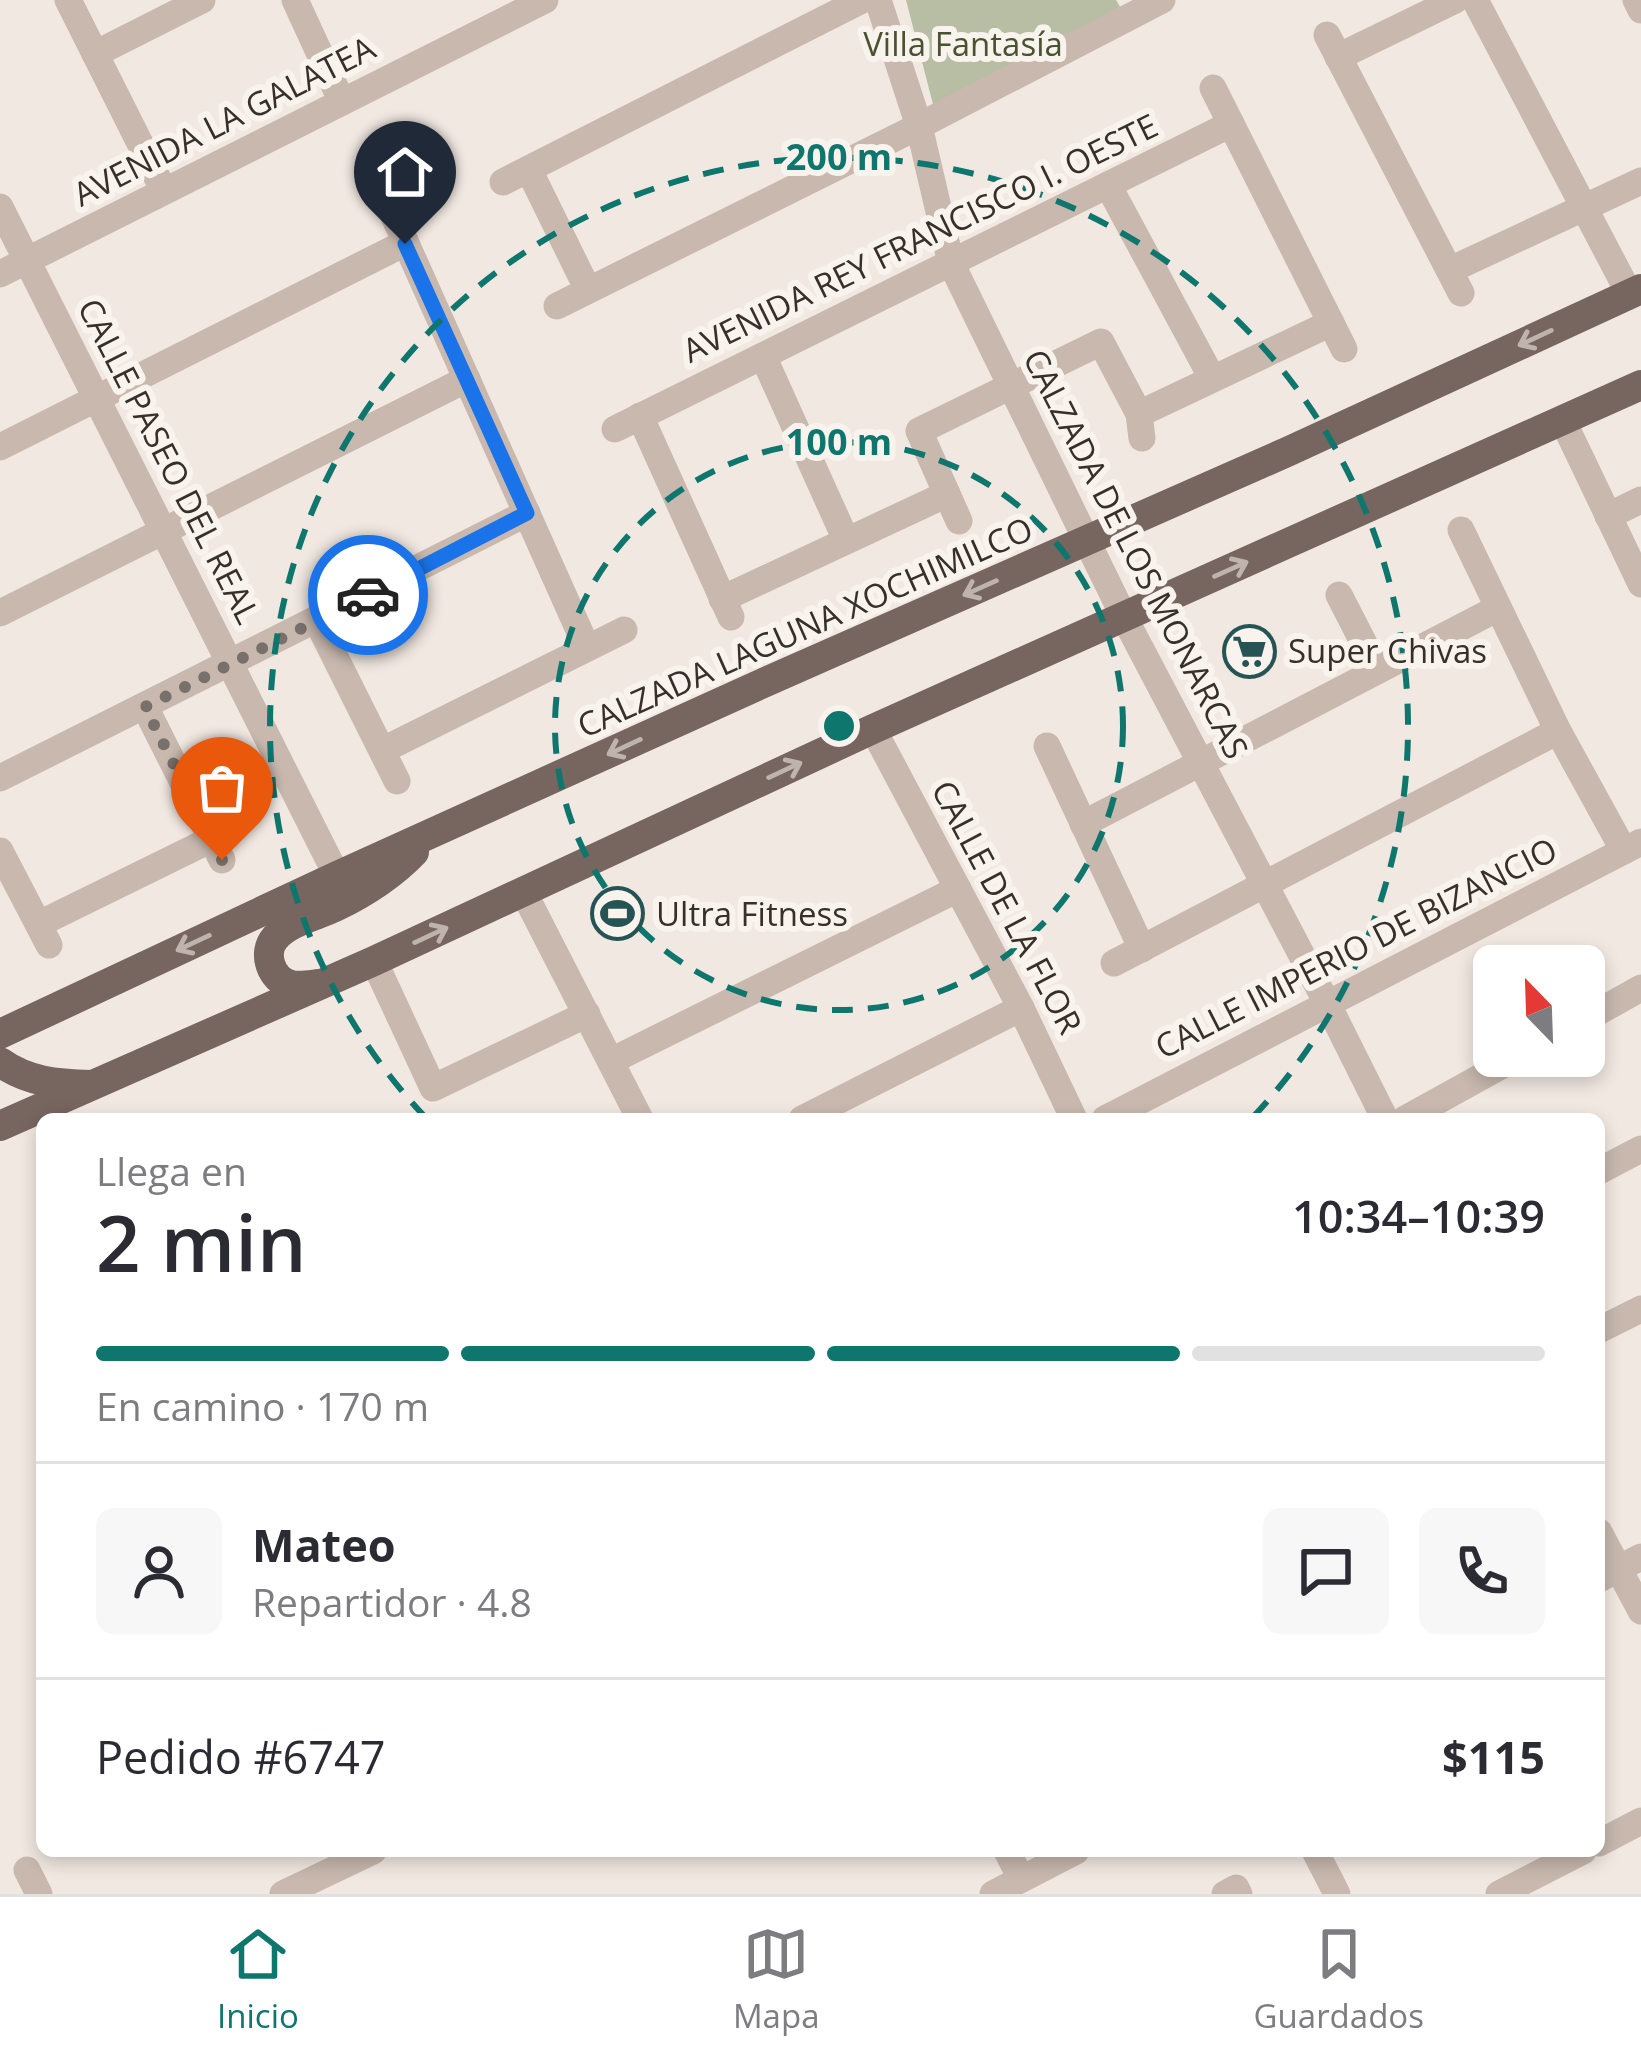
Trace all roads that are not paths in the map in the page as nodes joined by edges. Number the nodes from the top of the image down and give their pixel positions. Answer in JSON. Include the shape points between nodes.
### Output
{"nodes":[{"id":1,"x":68,"y":0,"type":"edge"},
{"id":2,"x":202,"y":0,"type":"edge"},
{"id":3,"x":295,"y":0,"type":"edge"},
{"id":4,"x":545,"y":0,"type":"edge"},
{"id":5,"x":862,"y":0,"type":"edge"},
{"id":6,"x":878,"y":0,"type":"edge"},
{"id":7,"x":1455,"y":0,"type":"edge"},
{"id":8,"x":1475,"y":0,"type":"edge"},
{"id":9,"x":1636,"y":0,"type":"edge"},
{"id":10,"x":1144,"y":4,"type":"edge"},
{"id":11,"x":1641,"y":10,"type":"edge"},
{"id":12,"x":95,"y":54,"type":"junction"},
{"id":13,"x":1213,"y":88,"type":"dead end"},
{"id":14,"x":342,"y":102,"type":"junction"},
{"id":15,"x":1232,"y":124,"type":"junction"},
{"id":16,"x":919,"y":126,"type":"junction"},
{"id":17,"x":529,"y":170,"type":"junction"},
{"id":18,"x":502,"y":182,"type":"dead end"},
{"id":19,"x":1641,"y":182,"type":"edge"},
{"id":20,"x":1108,"y":185,"type":"junction"},
{"id":21,"x":164,"y":191,"type":"junction"},
{"id":22,"x":388,"y":203,"type":"dead end"},
{"id":23,"x":0,"y":207,"type":"edge"},
{"id":24,"x":1585,"y":208,"type":"junction"},
{"id":25,"x":405,"y":244,"type":"junction"},
{"id":26,"x":27,"y":260,"type":"junction"},
{"id":27,"x":951,"y":263,"type":"junction"},
{"id":28,"x":0,"y":274,"type":"edge"},
{"id":29,"x":588,"y":290,"type":"junction"},
{"id":30,"x":1635,"y":292,"type":"edge"},
{"id":31,"x":557,"y":306,"type":"dead end"},
{"id":32,"x":1331,"y":323,"type":"junction"},
{"id":33,"x":1344,"y":349,"type":"dead end"},
{"id":34,"x":763,"y":356,"type":"junction"},
{"id":35,"x":1212,"y":378,"type":"junction"},
{"id":36,"x":467,"y":379,"type":"junction"},
{"id":37,"x":1641,"y":385,"type":"edge"},
{"id":38,"x":1010,"y":388,"type":"junction"},
{"id":39,"x":98,"y":399,"type":"junction"},
{"id":40,"x":1563,"y":421,"type":"junction"},
{"id":41,"x":0,"y":447,"type":"edge"},
{"id":42,"x":947,"y":494,"type":"junction"},
{"id":43,"x":1641,"y":500,"type":"edge"},
{"id":44,"x":527,"y":513,"type":"junction"},
{"id":45,"x":1607,"y":516,"type":"junction"},
{"id":46,"x":959,"y":521,"type":"dead end"},
{"id":47,"x":165,"y":530,"type":"junction"},
{"id":48,"x":1461,"y":530,"type":"dead end"},
{"id":49,"x":846,"y":540,"type":"junction"},
{"id":50,"x":1088,"y":541,"type":"junction"},
{"id":51,"x":1641,"y":584,"type":"edge"},
{"id":52,"x":1339,"y":595,"type":"dead end"},
{"id":53,"x":1498,"y":608,"type":"junction"},
{"id":54,"x":0,"y":613,"type":"edge"},
{"id":55,"x":1124,"y":617,"type":"junction"},
{"id":56,"x":316,"y":621,"type":"junction"},
{"id":57,"x":624,"y":630,"type":"dead end"},
{"id":58,"x":587,"y":648,"type":"junction"},
{"id":59,"x":231,"y":664,"type":"junction"},
{"id":60,"x":1377,"y":669,"type":"junction"},
{"id":61,"x":145,"y":707,"type":"junction"},
{"id":62,"x":873,"y":729,"type":"junction"},
{"id":63,"x":1558,"y":731,"type":"junction"},
{"id":64,"x":1047,"y":746,"type":"dead end"},
{"id":65,"x":383,"y":750,"type":"junction"},
{"id":66,"x":1200,"y":762,"type":"junction"},
{"id":67,"x":0,"y":778,"type":"edge"},
{"id":68,"x":397,"y":781,"type":"dead end"},
{"id":69,"x":1083,"y":824,"type":"junction"},
{"id":70,"x":430,"y":835,"type":"junction"},
{"id":71,"x":1632,"y":846,"type":"edge"},
{"id":72,"x":0,"y":851,"type":"edge"},
{"id":73,"x":337,"y":876,"type":"junction"},
{"id":74,"x":1264,"y":886,"type":"junction"},
{"id":75,"x":958,"y":889,"type":"junction"},
{"id":76,"x":524,"y":891,"type":"junction"},
{"id":77,"x":1142,"y":949,"type":"junction"},
{"id":78,"x":374,"y":962,"type":"junction"},
{"id":79,"x":1114,"y":964,"type":"dead end"},
{"id":80,"x":323,"y":984,"type":"junction"},
{"id":81,"x":1641,"y":988,"type":"edge"},
{"id":82,"x":1328,"y":1005,"type":"junction"},
{"id":83,"x":1022,"y":1008,"type":"junction"},
{"id":84,"x":1605,"y":1008,"type":"edge"},
{"id":85,"x":587,"y":1014,"type":"junction"},
{"id":86,"x":0,"y":1034,"type":"edge"},
{"id":87,"x":0,"y":1061,"type":"edge"},
{"id":88,"x":611,"y":1061,"type":"junction"},
{"id":89,"x":1481,"y":1077,"type":"edge"},
{"id":90,"x":94,"y":1086,"type":"junction"},
{"id":91,"x":637,"y":1113,"type":"edge"},
{"id":92,"x":814,"y":1113,"type":"edge"},
{"id":93,"x":1071,"y":1113,"type":"edge"},
{"id":94,"x":1117,"y":1113,"type":"edge"},
{"id":95,"x":1382,"y":1113,"type":"edge"},
{"id":96,"x":1417,"y":1113,"type":"edge"},
{"id":97,"x":0,"y":1126,"type":"edge"},
{"id":98,"x":1641,"y":1149,"type":"edge"},
{"id":99,"x":1605,"y":1168,"type":"edge"},
{"id":100,"x":1641,"y":1309,"type":"edge"},
{"id":101,"x":1605,"y":1327,"type":"edge"},
{"id":102,"x":1619,"y":1568,"type":"edge"},
{"id":103,"x":1641,"y":1611,"type":"edge"},
{"id":104,"x":1641,"y":1822,"type":"edge"},
{"id":105,"x":1605,"y":1840,"type":"edge"},
{"id":106,"x":1010,"y":1857,"type":"edge"},
{"id":107,"x":1065,"y":1857,"type":"edge"},
{"id":108,"x":1318,"y":1857,"type":"edge"},
{"id":109,"x":1571,"y":1857,"type":"edge"},
{"id":110,"x":331,"y":1860,"type":"edge"},
{"id":111,"x":1021,"y":1880,"type":"junction"},
{"id":112,"x":283,"y":1894,"type":"edge"},
{"id":113,"x":993,"y":1894,"type":"edge"},
{"id":114,"x":1337,"y":1894,"type":"edge"},
{"id":115,"x":1499,"y":1894,"type":"edge"}],
"edges":[{"from":1,"to":12,"type":"street"},
{"from":2,"to":12,"type":"street"},
{"from":3,"to":14,"type":"street"},
{"from":4,"to":14,"type":"street","name":"AVENIDA LA GALATEA"},
{"from":5,"to":17,"type":"street"},
{"from":6,"to":16,"type":"street","name":"CALZADA DE LOS MONARCAS"},
{"from":7,"to":24,"type":"street","via":[[1332,46],[1456,282]]},
{"from":8,"to":24,"type":"street"},
{"from":9,"to":11,"type":"street"},
{"from":10,"to":16,"type":"street"},
{"from":12,"to":21,"type":"street"},
{"from":13,"to":15,"type":"street"},
{"from":14,"to":21,"type":"street","name":"AVENIDA LA GALATEA"},
{"from":15,"to":20,"type":"street","name":"AVENIDA REY FRANCISCO I. OESTE"},
{"from":15,"to":32,"type":"street"},
{"from":16,"to":27,"type":"street","name":"CALZADA DE LOS MONARCAS"},
{"from":16,"to":29,"type":"street"},
{"from":17,"to":18,"type":"street"},
{"from":17,"to":29,"type":"street"},
{"from":19,"to":24,"type":"street"},
{"from":20,"to":27,"type":"street","name":"AVENIDA REY FRANCISCO I. OESTE"},
{"from":20,"to":35,"type":"street"},
{"from":21,"to":26,"type":"street","name":"AVENIDA LA GALATEA"},
{"from":22,"to":25,"type":"street"},
{"from":23,"to":26,"type":"street","name":"CALLE PASEO DEL REAL"},
{"from":24,"to":30,"type":"street"},
{"from":25,"to":36,"type":"street"},
{"from":25,"to":39,"type":"street"},
{"from":26,"to":28,"type":"street","name":"AVENIDA LA GALATEA"},
{"from":26,"to":39,"type":"street","name":"CALLE PASEO DEL REAL"},
{"from":27,"to":34,"type":"street","name":"AVENIDA REY FRANCISCO I. OESTE"},
{"from":27,"to":38,"type":"street","name":"CALZADA DE LOS MONARCAS"},
{"from":29,"to":31,"type":"street"},
{"from":30,"to":50,"type":"main road","name":"CALZADA LAGUNA XOCHIMILCO","one_way":true},
{"from":32,"to":33,"type":"street"},
{"from":32,"to":35,"type":"street"},
{"from":34,"to":49,"type":"street"},
{"from":34,"to":49,"type":"street","name":"AVENIDA REY FRANCISCO I. OESTE","via":[[628,423],[727,608]]},
{"from":35,"to":38,"type":"street","via":[[1140,426],[1101,343]]},
{"from":36,"to":44,"type":"street"},
{"from":36,"to":47,"type":"street"},
{"from":37,"to":40,"type":"main road"},
{"from":38,"to":42,"type":"street","via":[[919,431]]},
{"from":38,"to":50,"type":"street","name":"CALZADA DE LOS MONARCAS"},
{"from":39,"to":41,"type":"street"},
{"from":39,"to":47,"type":"street","name":"CALLE PASEO DEL REAL"},
{"from":40,"to":45,"type":"street"},
{"from":55,"to":40,"type":"main road","one_way":true},
{"from":42,"to":46,"type":"street"},
{"from":42,"to":49,"type":"street"},
{"from":43,"to":45,"type":"street"},
{"from":44,"to":56,"type":"street"},
{"from":44,"to":58,"type":"street"},
{"from":45,"to":51,"type":"street"},
{"from":47,"to":54,"type":"street"},
{"from":47,"to":59,"type":"street","name":"CALLE PASEO DEL REAL"},
{"from":48,"to":53,"type":"street"},
{"from":50,"to":55,"type":"street","name":"CALZADA DE LOS MONARCAS"},
{"from":50,"to":70,"type":"main road","name":"CALZADA LAGUNA XOCHIMILCO","one_way":true},
{"from":52,"to":60,"type":"street"},
{"from":53,"to":60,"type":"street"},
{"from":53,"to":63,"type":"street"},
{"from":55,"to":62,"type":"main road"},
{"from":55,"to":66,"type":"street","name":"CALZADA DE LOS MONARCAS"},
{"from":56,"to":59,"type":"street"},
{"from":56,"to":65,"type":"street"},
{"from":57,"to":58,"type":"street"},
{"from":58,"to":65,"type":"street"},
{"from":59,"to":61,"type":"street"},
{"from":59,"to":73,"type":"street","name":"CALLE PASEO DEL REAL"},
{"from":60,"to":66,"type":"street"},
{"from":61,"to":67,"type":"street"},
{"from":61,"to":72,"type":"street","via":[[217,849],[44,935]]},
{"from":62,"to":75,"type":"street","name":"CALLE DE LA FLOR"},
{"from":76,"to":62,"type":"main road","one_way":true},
{"from":63,"to":71,"type":"street"},
{"from":63,"to":74,"type":"street"},
{"from":64,"to":69,"type":"street"},
{"from":65,"to":68,"type":"street"},
{"from":66,"to":69,"type":"street"},
{"from":66,"to":74,"type":"street","name":"CALZADA DE LOS MONARCAS"},
{"from":69,"to":77,"type":"street"},
{"from":70,"to":73,"type":"main road","name":"CALZADA LAGUNA XOCHIMILCO"},
{"from":70,"to":80,"type":"main road","via":[[369,888],[276,937],[268,949],[279,980]]},
{"from":71,"to":82,"type":"street","name":"CALLE IMPERIO DE BIZANCIO"},
{"from":73,"to":86,"type":"main road","name":"CALZADA LAGUNA XOCHIMILCO","one_way":true},
{"from":74,"to":77,"type":"street"},
{"from":74,"to":82,"type":"street","name":"CALZADA DE LOS MONARCAS"},
{"from":75,"to":83,"type":"street","name":"CALLE DE LA FLOR"},
{"from":75,"to":88,"type":"street"},
{"from":78,"to":76,"type":"main road","one_way":true},
{"from":76,"to":85,"type":"street"},
{"from":77,"to":79,"type":"street"},
{"from":78,"to":80,"type":"main road"},
{"from":78,"to":85,"type":"street","via":[[434,1088]]},
{"from":80,"to":90,"type":"main road"},
{"from":81,"to":84,"type":"street"},
{"from":82,"to":94,"type":"street","name":"CALLE IMPERIO DE BIZANCIO"},
{"from":82,"to":95,"type":"street","name":"CALZADA DE LOS MONARCAS"},
{"from":83,"to":92,"type":"street"},
{"from":83,"to":93,"type":"street","name":"CALLE DE LA FLOR"},
{"from":85,"to":88,"type":"street"},
{"from":87,"to":90,"type":"main road","via":[[39,1081]]},
{"from":88,"to":91,"type":"street"},
{"from":89,"to":96,"type":"street"},
{"from":90,"to":97,"type":"main road"},
{"from":98,"to":99,"type":"street"},
{"from":100,"to":101,"type":"street"},
{"from":102,"to":103,"type":"street"},
{"from":104,"to":105,"type":"street"},
{"from":106,"to":111,"type":"street"},
{"from":107,"to":111,"type":"street"},
{"from":108,"to":114,"type":"street"},
{"from":109,"to":115,"type":"street"},
{"from":110,"to":112,"type":"street"},
{"from":111,"to":113,"type":"street"}]}
